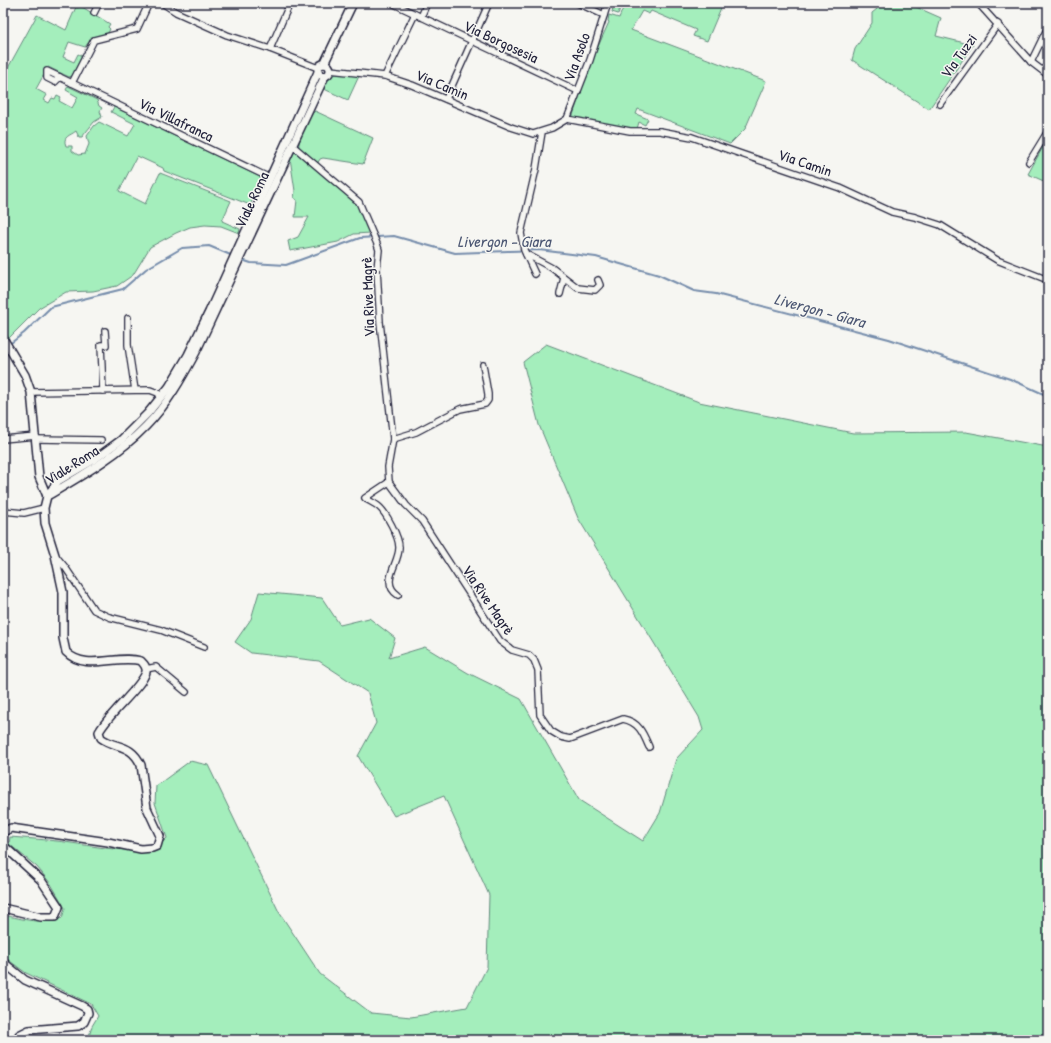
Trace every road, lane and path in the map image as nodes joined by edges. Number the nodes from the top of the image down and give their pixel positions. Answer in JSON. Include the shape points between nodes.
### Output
{"nodes":[{"id":1,"x":99,"y":3,"type":"edge"},
{"id":2,"x":149,"y":3,"type":"edge"},
{"id":3,"x":162,"y":3,"type":"edge"},
{"id":4,"x":290,"y":3,"type":"edge"},
{"id":5,"x":343,"y":3,"type":"edge"},
{"id":6,"x":392,"y":3,"type":"edge"},
{"id":7,"x":427,"y":3,"type":"edge"},
{"id":8,"x":489,"y":3,"type":"edge"},
{"id":9,"x":578,"y":3,"type":"edge"},
{"id":10,"x":608,"y":3,"type":"edge"},
{"id":11,"x":978,"y":3,"type":"edge"},
{"id":12,"x":171,"y":5,"type":"edge"},
{"id":13,"x":353,"y":5,"type":"edge"},
{"id":14,"x":985,"y":6,"type":"edge"},
{"id":15,"x":94,"y":13,"type":"dead end"},
{"id":16,"x":418,"y":15,"type":"junction"},
{"id":17,"x":604,"y":15,"type":"junction"},
{"id":18,"x":998,"y":24,"type":"junction"},
{"id":19,"x":1048,"y":26,"type":"edge"},
{"id":20,"x":471,"y":41,"type":"junction"},
{"id":21,"x":270,"y":49,"type":"junction"},
{"id":22,"x":1031,"y":62,"type":"junction"},
{"id":23,"x":323,"y":72,"type":"junction"},
{"id":24,"x":1048,"y":75,"type":"edge"},
{"id":25,"x":386,"y":76,"type":"junction"},
{"id":26,"x":60,"y":77,"type":"dead end"},
{"id":27,"x":72,"y":83,"type":"junction"},
{"id":28,"x":578,"y":91,"type":"junction"},
{"id":29,"x":446,"y":100,"type":"junction"},
{"id":30,"x":940,"y":104,"type":"dead end"},
{"id":31,"x":567,"y":119,"type":"junction"},
{"id":32,"x":1048,"y":131,"type":"edge"},
{"id":33,"x":542,"y":132,"type":"junction"},
{"id":34,"x":289,"y":144,"type":"junction"},
{"id":35,"x":1029,"y":162,"type":"dead end"},
{"id":36,"x":273,"y":179,"type":"junction"},
{"id":37,"x":526,"y":254,"type":"junction"},
{"id":38,"x":535,"y":274,"type":"dead end"},
{"id":39,"x":564,"y":278,"type":"junction"},
{"id":40,"x":598,"y":280,"type":"dead end"},
{"id":41,"x":1048,"y":280,"type":"edge"},
{"id":42,"x":560,"y":294,"type":"dead end"},
{"id":43,"x":218,"y":298,"type":"junction"},
{"id":44,"x":128,"y":318,"type":"dead end"},
{"id":45,"x":105,"y":331,"type":"dead end"},
{"id":46,"x":4,"y":340,"type":"edge"},
{"id":47,"x":483,"y":365,"type":"dead end"},
{"id":48,"x":135,"y":390,"type":"junction"},
{"id":49,"x":103,"y":391,"type":"junction"},
{"id":50,"x":31,"y":392,"type":"junction"},
{"id":51,"x":161,"y":397,"type":"junction"},
{"id":52,"x":36,"y":437,"type":"junction"},
{"id":53,"x":3,"y":439,"type":"edge"},
{"id":54,"x":393,"y":439,"type":"junction"},
{"id":55,"x":101,"y":440,"type":"dead end"},
{"id":56,"x":389,"y":482,"type":"junction"},
{"id":57,"x":47,"y":496,"type":"junction"},
{"id":58,"x":44,"y":508,"type":"junction"},
{"id":59,"x":3,"y":511,"type":"edge"},
{"id":60,"x":55,"y":555,"type":"junction"},
{"id":61,"x":398,"y":595,"type":"dead end"},
{"id":62,"x":204,"y":647,"type":"dead end"},
{"id":63,"x":146,"y":669,"type":"junction"},
{"id":64,"x":186,"y":692,"type":"dead end"},
{"id":65,"x":649,"y":747,"type":"dead end"},
{"id":66,"x":3,"y":832,"type":"edge"},
{"id":67,"x":3,"y":845,"type":"edge"},
{"id":68,"x":3,"y":908,"type":"edge"},
{"id":69,"x":3,"y":962,"type":"edge"},
{"id":70,"x":18,"y":1040,"type":"edge"}],
"edges":[{"from":1,"to":15,"type":"street"},
{"from":2,"to":27,"type":"street","via":[[137,29],[94,40]]},
{"from":3,"to":12,"type":"street","name":"Via Camin"},
{"from":4,"to":21,"type":"street"},
{"from":5,"to":13,"type":"street"},
{"from":6,"to":16,"type":"street","name":"Via Borgosesia"},
{"from":7,"to":16,"type":"street"},
{"from":8,"to":20,"type":"street"},
{"from":9,"to":17,"type":"street"},
{"from":10,"to":17,"type":"street","name":"Via Asolo"},
{"from":11,"to":14,"type":"street"},
{"from":12,"to":21,"type":"street","name":"Via Camin","via":[[227,35]]},
{"from":13,"to":23,"type":"main road","via":[[324,64],[319,65]]},
{"from":14,"to":18,"type":"street"},
{"from":16,"to":20,"type":"street","name":"Via Borgosesia"},
{"from":16,"to":25,"type":"street"},
{"from":17,"to":28,"type":"street","name":"Via Asolo"},
{"from":18,"to":22,"type":"street"},
{"from":18,"to":30,"type":"street","name":"Via Tuzzi"},
{"from":19,"to":22,"type":"street"},
{"from":20,"to":28,"type":"street","name":"Via Borgosesia"},
{"from":20,"to":29,"type":"street"},
{"from":21,"to":23,"type":"street","name":"Via Camin"},
{"from":22,"to":24,"type":"street"},
{"from":23,"to":25,"type":"street","name":"Via Camin"},
{"from":23,"to":34,"type":"main road","name":"Viale Roma"},
{"from":25,"to":29,"type":"street","name":"Via Camin"},
{"from":26,"to":27,"type":"street","name":"Via Villafranca"},
{"from":27,"to":36,"type":"street","name":"Via Villafranca"},
{"from":28,"to":31,"type":"street","name":"Via Asolo"},
{"from":29,"to":33,"type":"street","name":"Via Camin","via":[[511,127],[533,134]]},
{"from":31,"to":33,"type":"street","name":"Via Camin"},
{"from":31,"to":41,"type":"street","name":"Via Camin","via":[[692,137],[840,188],[886,210],[940,225],[996,260]]},
{"from":32,"to":35,"type":"street"},
{"from":33,"to":37,"type":"street","via":[[523,220],[522,241]]},
{"from":34,"to":36,"type":"main road","name":"Viale Roma"},
{"from":34,"to":54,"type":"street","name":"Via Rive Magrè","via":[[359,202],[377,244],[377,288]]},
{"from":36,"to":43,"type":"main road","name":"Viale Roma"},
{"from":37,"to":38,"type":"street"},
{"from":37,"to":39,"type":"street","via":[[552,268]]},
{"from":39,"to":40,"type":"street","via":[[578,288],[591,291],[599,287]]},
{"from":39,"to":42,"type":"street"},
{"from":43,"to":51,"type":"main road","name":"Viale Roma","via":[[188,355]]},
{"from":43,"to":57,"type":"main road","name":"Viale Roma","via":[[196,352],[182,378],[147,425],[124,447],[88,473]]},
{"from":44,"to":48,"type":"street","via":[[128,345]]},
{"from":45,"to":49,"type":"street","via":[[106,345],[101,345]]},
{"from":46,"to":50,"type":"main road","via":[[25,375]]},
{"from":47,"to":54,"type":"street","via":[[488,394],[488,400],[484,404],[460,409],[416,432]]},
{"from":48,"to":49,"type":"street"},
{"from":48,"to":51,"type":"street","via":[[153,391]]},
{"from":49,"to":50,"type":"street"},
{"from":50,"to":52,"type":"main road"},
{"from":51,"to":57,"type":"main road","name":"Viale Roma","via":[[121,440],[58,481]]},
{"from":52,"to":53,"type":"street"},
{"from":52,"to":55,"type":"street"},
{"from":52,"to":57,"type":"main road","via":[[39,477]]},
{"from":54,"to":56,"type":"street","name":"Via Rive Magrè","via":[[388,467]]},
{"from":56,"to":61,"type":"street","via":[[365,498],[378,506],[397,537],[399,547],[390,583]]},
{"from":56,"to":65,"type":"street","name":"Via Rive Magrè","via":[[422,521],[500,641],[512,650],[529,655],[537,665],[540,715],[551,731],[570,739],[623,719],[630,720],[642,730]]},
{"from":57,"to":58,"type":"main road"},
{"from":58,"to":59,"type":"street","via":[[24,513]]},
{"from":58,"to":60,"type":"main road","via":[[45,523]]},
{"from":60,"to":62,"type":"street","via":[[94,610],[167,632]]},
{"from":60,"to":63,"type":"main road","via":[[63,592],[63,638],[66,652],[77,660],[86,662],[132,659],[141,661]]},
{"from":63,"to":64,"type":"street","via":[[156,667]]},
{"from":63,"to":66,"type":"main road","via":[[140,682],[109,717],[100,732],[101,738],[126,748],[138,759],[147,808],[160,836],[157,846],[141,849],[11,828]]},
{"from":67,"to":68,"type":"main road","via":[[41,880],[59,907],[56,917],[48,918]]},
{"from":69,"to":70,"type":"main road","via":[[25,980],[82,1006],[88,1013],[84,1022],[78,1026],[29,1030],[19,1035]]}]}
